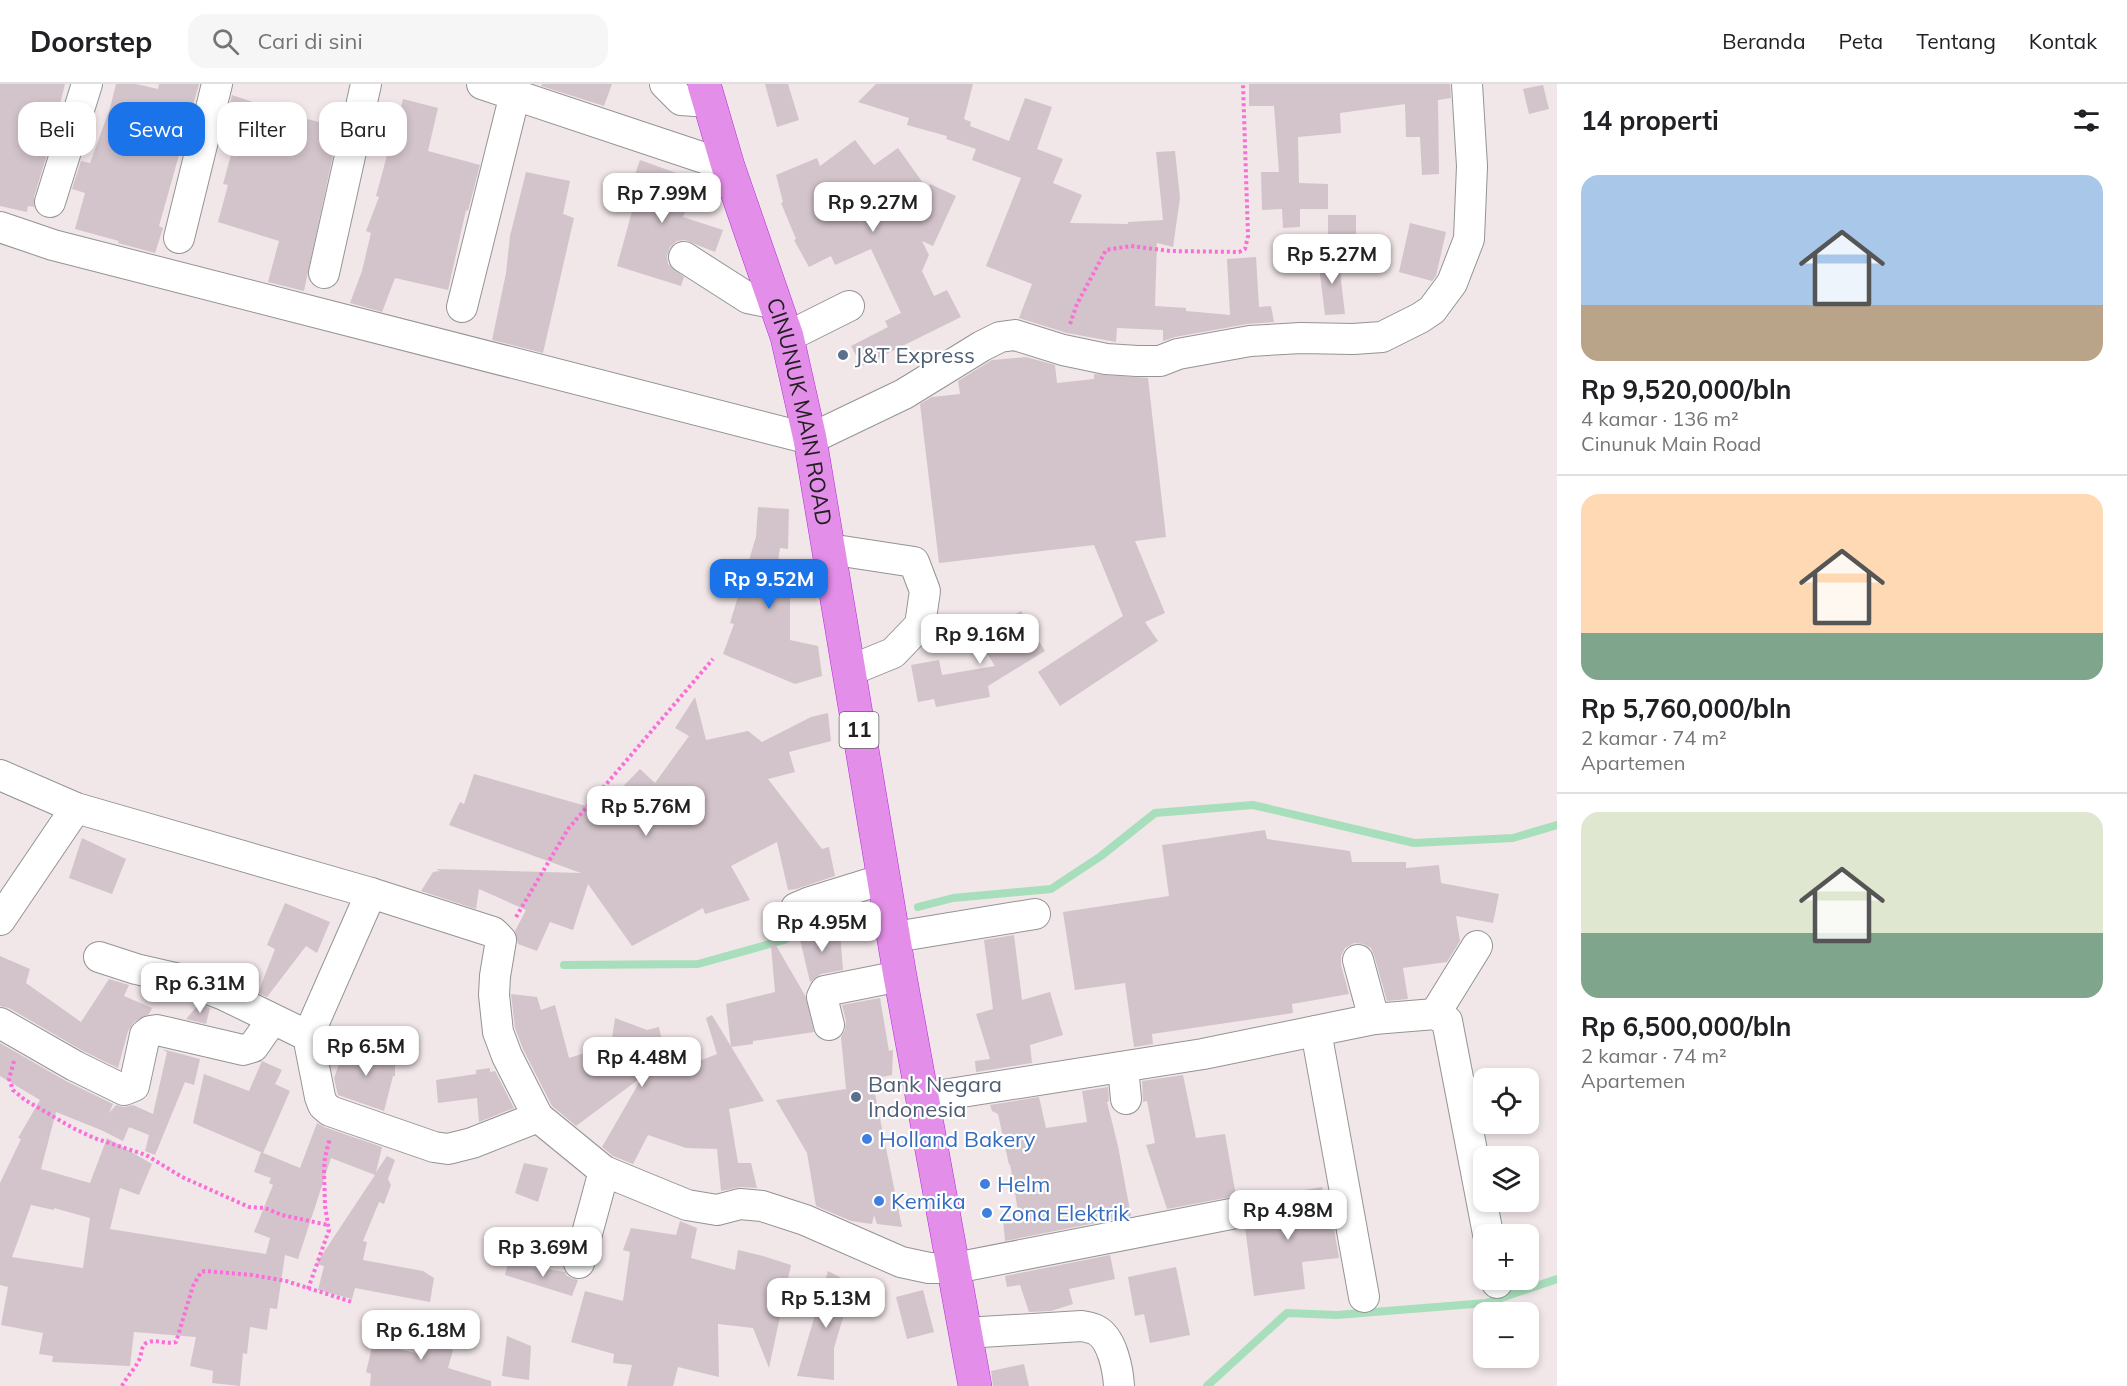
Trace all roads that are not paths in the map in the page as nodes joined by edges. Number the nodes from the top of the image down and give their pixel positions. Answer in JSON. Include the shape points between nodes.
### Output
{"nodes":[{"id":1,"x":87,"y":84,"type":"edge"},
{"id":2,"x":217,"y":84,"type":"edge"},
{"id":3,"x":366,"y":84,"type":"edge"},
{"id":4,"x":482,"y":84,"type":"edge"},
{"id":5,"x":665,"y":84,"type":"edge"},
{"id":6,"x":1467,"y":84,"type":"edge"},
{"id":7,"x":706,"y":93,"type":"edge"},
{"id":8,"x":515,"y":94,"type":"junction"},
{"id":9,"x":728,"y":166,"type":"junction"},
{"id":10,"x":51,"y":202,"type":"dead end"},
{"id":11,"x":0,"y":227,"type":"edge"},
{"id":12,"x":179,"y":238,"type":"dead end"},
{"id":13,"x":684,"y":256,"type":"dead end"},
{"id":14,"x":324,"y":273,"type":"dead end"},
{"id":15,"x":776,"y":304,"type":"junction"},
{"id":16,"x":849,"y":306,"type":"dead end"},
{"id":17,"x":462,"y":308,"type":"dead end"},
{"id":18,"x":787,"y":337,"type":"junction"},
{"id":19,"x":810,"y":439,"type":"junction"},
{"id":20,"x":829,"y":549,"type":"junction"},
{"id":21,"x":849,"y":671,"type":"junction"},
{"id":22,"x":0,"y":775,"type":"edge"},
{"id":23,"x":76,"y":808,"type":"junction"},
{"id":24,"x":884,"y":879,"type":"junction"},
{"id":25,"x":371,"y":893,"type":"junction"},
{"id":26,"x":796,"y":908,"type":"dead end"},
{"id":27,"x":1035,"y":914,"type":"dead end"},
{"id":28,"x":0,"y":920,"type":"edge"},
{"id":29,"x":895,"y":937,"type":"junction"},
{"id":30,"x":1477,"y":946,"type":"dead end"},
{"id":31,"x":99,"y":957,"type":"dead end"},
{"id":32,"x":1358,"y":960,"type":"dead end"},
{"id":33,"x":900,"y":976,"type":"junction"},
{"id":34,"x":1435,"y":1014,"type":"junction"},
{"id":35,"x":1374,"y":1019,"type":"junction"},
{"id":36,"x":272,"y":1020,"type":"junction"},
{"id":37,"x":829,"y":1025,"type":"dead end"},
{"id":38,"x":10,"y":1029,"type":"edge"},
{"id":39,"x":1316,"y":1032,"type":"junction"},
{"id":40,"x":308,"y":1036,"type":"junction"},
{"id":41,"x":1123,"y":1067,"type":"junction"},
{"id":42,"x":924,"y":1098,"type":"junction"},
{"id":43,"x":1126,"y":1099,"type":"dead end"},
{"id":44,"x":538,"y":1117,"type":"junction"},
{"id":45,"x":604,"y":1171,"type":"junction"},
{"id":46,"x":1236,"y":1213,"type":"dead end"},
{"id":47,"x":1486,"y":1224,"type":"edge"},
{"id":48,"x":579,"y":1263,"type":"dead end"},
{"id":49,"x":955,"y":1268,"type":"junction"},
{"id":50,"x":1364,"y":1297,"type":"dead end"},
{"id":51,"x":965,"y":1333,"type":"junction"},
{"id":52,"x":975,"y":1386,"type":"edge"},
{"id":53,"x":1119,"y":1386,"type":"edge"}],
"edges":[{"from":1,"to":10,"type":"street"},
{"from":2,"to":12,"type":"street"},
{"from":3,"to":14,"type":"street"},
{"from":4,"to":8,"type":"street"},
{"from":5,"to":7,"type":"street","via":[[681,100]]},
{"from":6,"to":19,"type":"street","via":[[1472,166],[1469,239],[1452,283],[1432,310],[1382,336],[1250,341],[1160,361],[1106,359],[1015,335],[1000,337],[904,394]]},
{"from":7,"to":9,"type":"highway","name":"CINUNUK MAIN ROAD","number":"11"},
{"from":8,"to":9,"type":"street"},
{"from":8,"to":17,"type":"street"},
{"from":9,"to":15,"type":"highway","name":"CINUNUK MAIN ROAD","number":"11"},
{"from":11,"to":19,"type":"street","via":[[64,248]]},
{"from":13,"to":15,"type":"street","via":[[748,298]]},
{"from":15,"to":18,"type":"highway","name":"CINUNUK MAIN ROAD","number":"11"},
{"from":16,"to":18,"type":"street"},
{"from":18,"to":19,"type":"highway","name":"CINUNUK MAIN ROAD","number":"11"},
{"from":19,"to":20,"type":"highway","name":"CINUNUK MAIN ROAD","number":"11"},
{"from":20,"to":21,"type":"highway","name":"CINUNUK MAIN ROAD","number":"11"},
{"from":20,"to":21,"type":"street","via":[[914,562],[925,591],[920,625],[893,654]]},
{"from":21,"to":24,"type":"highway","name":"CINUNUK MAIN ROAD","number":"11"},
{"from":22,"to":23,"type":"street"},
{"from":23,"to":25,"type":"street"},
{"from":23,"to":28,"type":"street"},
{"from":24,"to":26,"type":"street"},
{"from":24,"to":29,"type":"highway","name":"CINUNUK MAIN ROAD","number":"11"},
{"from":25,"to":40,"type":"street"},
{"from":25,"to":44,"type":"street","via":[[479,926],[501,940],[494,995],[498,1032]]},
{"from":27,"to":29,"type":"street"},
{"from":29,"to":33,"type":"highway","name":"CINUNUK MAIN ROAD","number":"11"},
{"from":30,"to":34,"type":"street"},
{"from":31,"to":36,"type":"street","via":[[184,980]]},
{"from":32,"to":35,"type":"street"},
{"from":33,"to":37,"type":"street","via":[[825,992],[822,997]]},
{"from":33,"to":42,"type":"highway","name":"CINUNUK MAIN ROAD","number":"11"},
{"from":34,"to":35,"type":"street"},
{"from":34,"to":47,"type":"street","via":[[1447,1021]]},
{"from":35,"to":39,"type":"street"},
{"from":36,"to":38,"type":"street","via":[[253,1047],[243,1050],[150,1031],[145,1035],[134,1086],[124,1090]]},
{"from":36,"to":40,"type":"street"},
{"from":39,"to":41,"type":"street"},
{"from":39,"to":50,"type":"street"},
{"from":40,"to":44,"type":"street","via":[[323,1105],[338,1114],[448,1149]]},
{"from":41,"to":42,"type":"street"},
{"from":41,"to":43,"type":"street"},
{"from":42,"to":49,"type":"highway","name":"CINUNUK MAIN ROAD","number":"11"},
{"from":44,"to":45,"type":"street"},
{"from":45,"to":48,"type":"street"},
{"from":45,"to":49,"type":"street","via":[[687,1205],[717,1210],[740,1204],[762,1206],[805,1220],[901,1262]]},
{"from":46,"to":49,"type":"street"},
{"from":49,"to":51,"type":"highway","name":"CINUNUK MAIN ROAD","number":"11"},
{"from":51,"to":52,"type":"highway","name":"CINUNUK MAIN ROAD","number":"11"},
{"from":51,"to":53,"type":"street","via":[[1082,1326],[1096,1329],[1106,1338]]}]}
